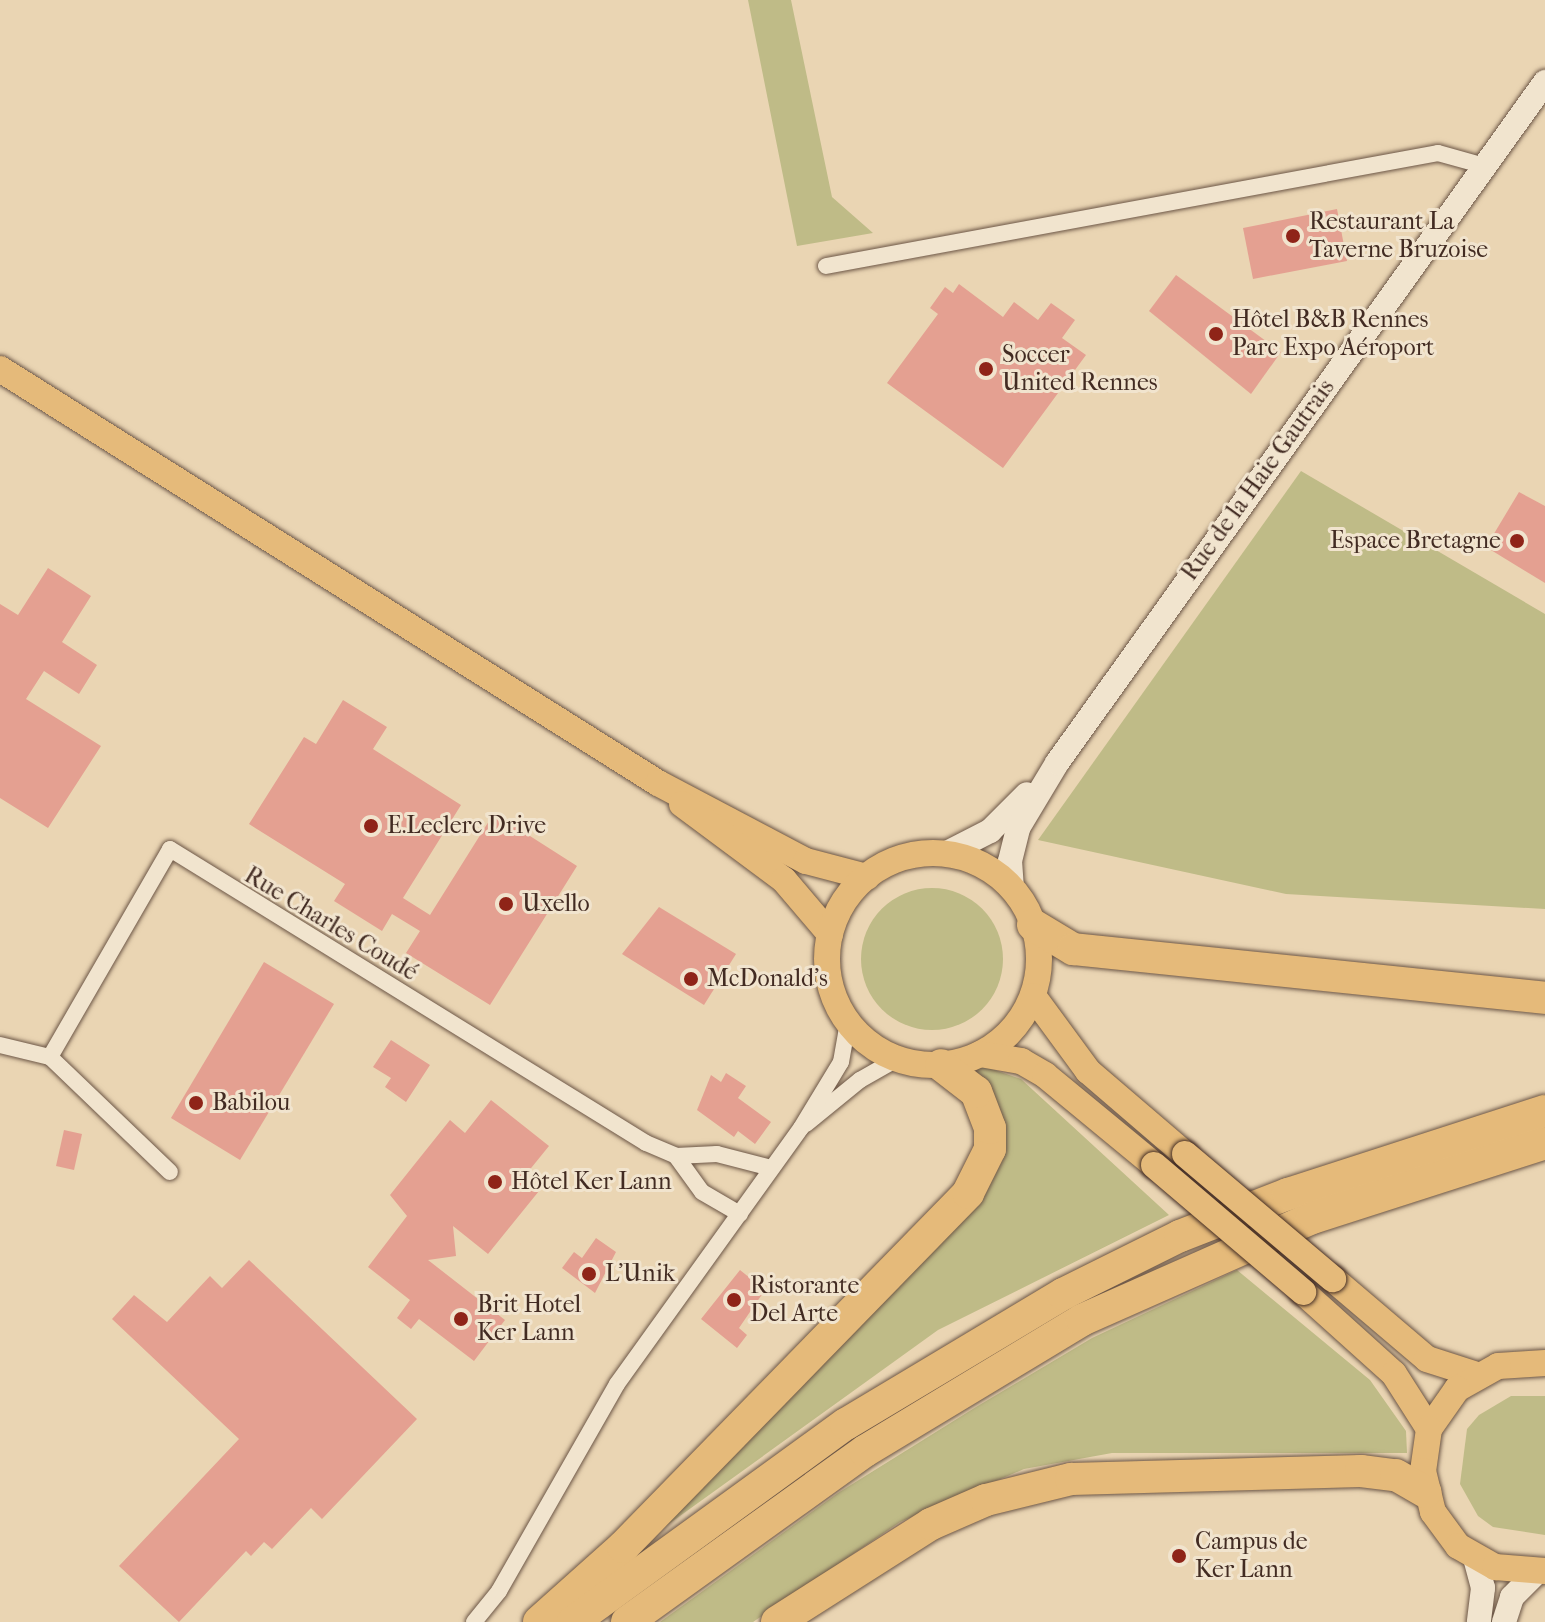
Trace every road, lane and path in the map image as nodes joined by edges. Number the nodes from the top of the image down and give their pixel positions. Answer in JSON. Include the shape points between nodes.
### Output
{"nodes":[{"id":1,"x":1545,"y":82,"type":"edge"},
{"id":2,"x":1485,"y":166,"type":"junction"},
{"id":3,"x":826,"y":266,"type":"dead end"},
{"id":4,"x":0,"y":369,"type":"edge"},
{"id":5,"x":1057,"y":763,"type":"junction"},
{"id":6,"x":658,"y":783,"type":"junction"},
{"id":7,"x":945,"y":854,"type":"junction"},
{"id":8,"x":867,"y":877,"type":"junction"},
{"id":9,"x":1012,"y":889,"type":"junction"},
{"id":10,"x":1033,"y":925,"type":"junction"},
{"id":11,"x":830,"y":934,"type":"junction"},
{"id":12,"x":1033,"y":996,"type":"junction"},
{"id":13,"x":1545,"y":998,"type":"edge"},
{"id":14,"x":848,"y":1023,"type":"junction"},
{"id":15,"x":0,"y":1045,"type":"edge"},
{"id":16,"x":980,"y":1054,"type":"junction"},
{"id":17,"x":50,"y":1057,"type":"junction"},
{"id":18,"x":897,"y":1059,"type":"junction"},
{"id":19,"x":941,"y":1065,"type":"junction"},
{"id":20,"x":1545,"y":1111,"type":"edge"},
{"id":21,"x":801,"y":1128,"type":"junction"},
{"id":22,"x":1545,"y":1143,"type":"edge"},
{"id":23,"x":676,"y":1156,"type":"junction"},
{"id":24,"x":771,"y":1168,"type":"junction"},
{"id":25,"x":170,"y":1172,"type":"dead end"},
{"id":26,"x":740,"y":1214,"type":"junction"},
{"id":27,"x":1545,"y":1363,"type":"edge"},
{"id":28,"x":1477,"y":1375,"type":"junction"},
{"id":29,"x":1429,"y":1429,"type":"junction"},
{"id":30,"x":1425,"y":1492,"type":"junction"},
{"id":31,"x":1475,"y":1558,"type":"junction"},
{"id":32,"x":1541,"y":1572,"type":"edge"},
{"id":33,"x":474,"y":1622,"type":"edge"},
{"id":34,"x":539,"y":1622,"type":"edge"},
{"id":35,"x":573,"y":1622,"type":"edge"},
{"id":36,"x":627,"y":1622,"type":"edge"},
{"id":37,"x":777,"y":1622,"type":"edge"},
{"id":38,"x":1479,"y":1622,"type":"edge"},
{"id":39,"x":1504,"y":1622,"type":"edge"}],
"edges":[{"from":1,"to":2,"type":"street","name":"Rue de la Haie Gautrais"},
{"from":2,"to":3,"type":"street","via":[[1438,153]]},
{"from":2,"to":5,"type":"street","name":"Rue de la Haie Gautrais"},
{"from":4,"to":6,"type":"main road"},
{"from":5,"to":7,"type":"street","name":"Rue de la Haie Gautrais","via":[[990,831]]},
{"from":5,"to":9,"type":"street","name":"Rue de la Haie Gautrais","via":[[1018,828],[1010,861]]},
{"from":6,"to":8,"type":"main road","via":[[806,861]]},
{"from":6,"to":11,"type":"main road","via":[[784,880]]},
{"from":7,"to":8,"type":"main road","via":[[895,860]]},
{"from":7,"to":9,"type":"main road","via":[[988,869]]},
{"from":8,"to":11,"type":"main road","via":[[847,897]]},
{"from":9,"to":10,"type":"main road"},
{"from":10,"to":12,"type":"main road","via":[[1039,953]]},
{"from":10,"to":13,"type":"highway","via":[[1073,949]]},
{"from":11,"to":14,"type":"main road","via":[[829,981]]},
{"from":12,"to":16,"type":"main road","via":[[1012,1030]]},
{"from":12,"to":28,"type":"main road","bridge":true,"via":[[1088,1071],[1185,1154],[1427,1359]]},
{"from":14,"to":18,"type":"main road"},
{"from":14,"to":21,"type":"street","via":[[841,1062]]},
{"from":15,"to":17,"type":"street"},
{"from":16,"to":19,"type":"main road"},
{"from":16,"to":29,"type":"main road","bridge":true,"via":[[1021,1061],[1045,1075],[1154,1165],[1394,1374]]},
{"from":17,"to":23,"type":"street","name":"Rue Charles Coudé","via":[[170,849],[646,1143]]},
{"from":17,"to":25,"type":"street"},
{"from":18,"to":19,"type":"main road"},
{"from":18,"to":21,"type":"street","via":[[860,1080]]},
{"from":19,"to":34,"type":"highway","via":[[976,1092],[990,1128],[990,1149],[968,1193],[633,1537]]},
{"from":20,"to":35,"type":"highway","via":[[1288,1194],[1180,1236],[1063,1294],[846,1424]]},
{"from":21,"to":24,"type":"street"},
{"from":22,"to":36,"type":"highway","via":[[1312,1218],[1082,1320],[865,1451]]},
{"from":23,"to":24,"type":"street","name":"Rue Charles Coudé","via":[[717,1154]]},
{"from":23,"to":26,"type":"street","name":"Rue Charles Coudé","via":[[702,1192]]},
{"from":24,"to":26,"type":"street"},
{"from":26,"to":33,"type":"street","via":[[617,1384],[499,1591]]},
{"from":27,"to":28,"type":"main road","via":[[1510,1363]]},
{"from":28,"to":29,"type":"main road","via":[[1457,1389]]},
{"from":29,"to":30,"type":"main road"},
{"from":30,"to":31,"type":"main road","via":[[1444,1530]]},
{"from":30,"to":37,"type":"highway","via":[[1396,1475],[1361,1471],[1071,1479],[986,1500],[931,1524],[878,1552]]},
{"from":31,"to":32,"type":"main road"},
{"from":31,"to":38,"type":"street","via":[[1483,1588]]},
{"from":32,"to":39,"type":"street","via":[[1512,1597]]}]}
